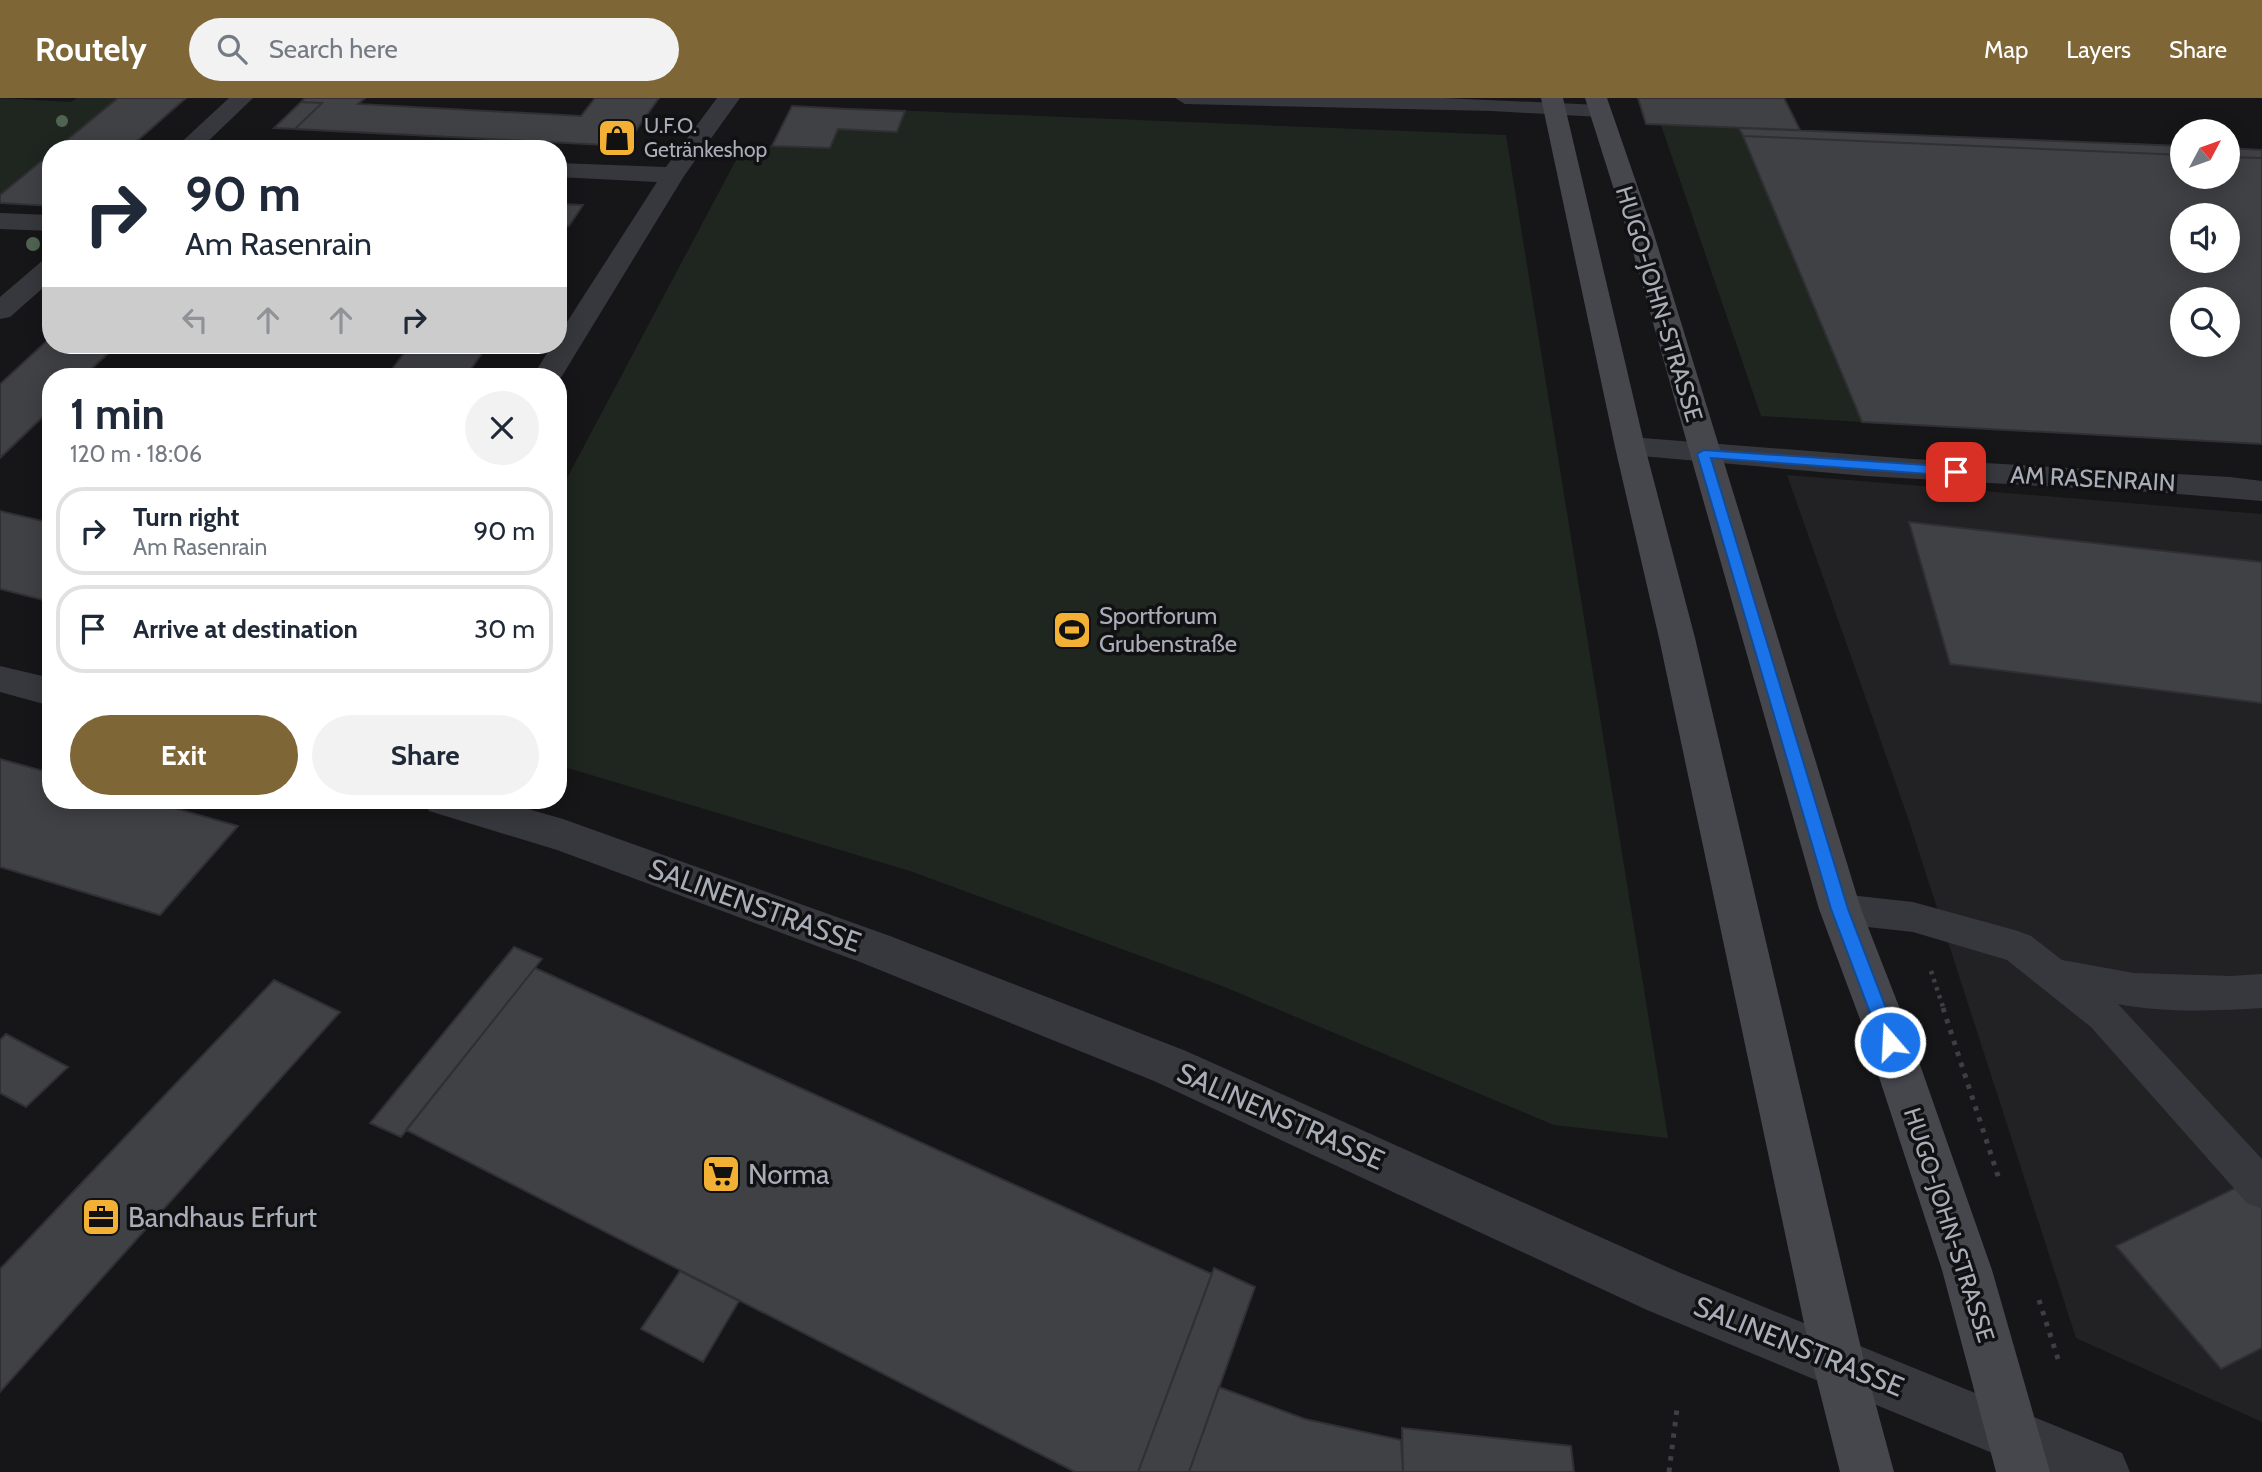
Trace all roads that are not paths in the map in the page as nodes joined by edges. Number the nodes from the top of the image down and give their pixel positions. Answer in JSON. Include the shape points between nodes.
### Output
{"nodes":[{"id":1,"x":242,"y":98,"type":"edge"},
{"id":2,"x":729,"y":98,"type":"edge"},
{"id":3,"x":1185,"y":98,"type":"edge"},
{"id":4,"x":1553,"y":103,"type":"edge"},
{"id":5,"x":1598,"y":104,"type":"edge"},
{"id":6,"x":196,"y":140,"type":"edge"},
{"id":7,"x":567,"y":170,"type":"edge"},
{"id":8,"x":673,"y":175,"type":"junction"},
{"id":9,"x":0,"y":220,"type":"edge"},
{"id":10,"x":42,"y":222,"type":"edge"},
{"id":11,"x":42,"y":275,"type":"edge"},
{"id":12,"x":0,"y":311,"type":"edge"},
{"id":13,"x":567,"y":344,"type":"edge"},
{"id":14,"x":1630,"y":447,"type":"junction"},
{"id":15,"x":1704,"y":454,"type":"junction"},
{"id":16,"x":2262,"y":491,"type":"edge"},
{"id":17,"x":0,"y":679,"type":"edge"},
{"id":18,"x":42,"y":690,"type":"edge"},
{"id":19,"x":474,"y":809,"type":"edge"},
{"id":20,"x":1840,"y":909,"type":"junction"},
{"id":21,"x":2051,"y":974,"type":"junction"},
{"id":22,"x":2262,"y":991,"type":"edge"},
{"id":23,"x":2262,"y":1189,"type":"edge"},
{"id":24,"x":1838,"y":1360,"type":"junction"},
{"id":25,"x":2017,"y":1453,"type":"edge"},
{"id":26,"x":1867,"y":1472,"type":"edge"},
{"id":27,"x":2103,"y":1472,"type":"edge"}],
"edges":[{"from":1,"to":6,"type":"street"},
{"from":2,"to":8,"type":"street"},
{"from":3,"to":4,"type":"lane"},
{"from":4,"to":5,"type":"lane"},
{"from":4,"to":14,"type":"main road","name":"HUGO-JOHN-STRASSE"},
{"from":5,"to":15,"type":"main road","name":"HUGO-JOHN-STRASSE"},
{"from":7,"to":8,"type":"street"},
{"from":8,"to":13,"type":"street"},
{"from":9,"to":10,"type":"street"},
{"from":11,"to":12,"type":"street"},
{"from":14,"to":15,"type":"street","name":"AM RASENRAIN"},
{"from":14,"to":24,"type":"main road","name":"HUGO-JOHN-STRASSE"},
{"from":15,"to":16,"type":"street","name":"AM RASENRAIN"},
{"from":15,"to":20,"type":"main road","name":"HUGO-JOHN-STRASSE"},
{"from":17,"to":18,"type":"street"},
{"from":19,"to":24,"type":"street","name":"SALINENSTRASSE","via":[[563,835],[810,925],[1170,1066],[1665,1292]]},
{"from":20,"to":21,"type":"lane","via":[[1913,917],[2018,947]]},
{"from":20,"to":25,"type":"main road","name":"HUGO-JOHN-STRASSE","via":[[1967,1270]]},
{"from":21,"to":22,"type":"lane","via":[[2134,990]]},
{"from":21,"to":23,"type":"lane","via":[[2104,1015]]},
{"from":24,"to":25,"type":"street","name":"SALINENSTRASSE"},
{"from":24,"to":26,"type":"main road","name":"HUGO-JOHN-STRASSE"},
{"from":25,"to":27,"type":"street","name":"SALINENSTRASSE"}]}
